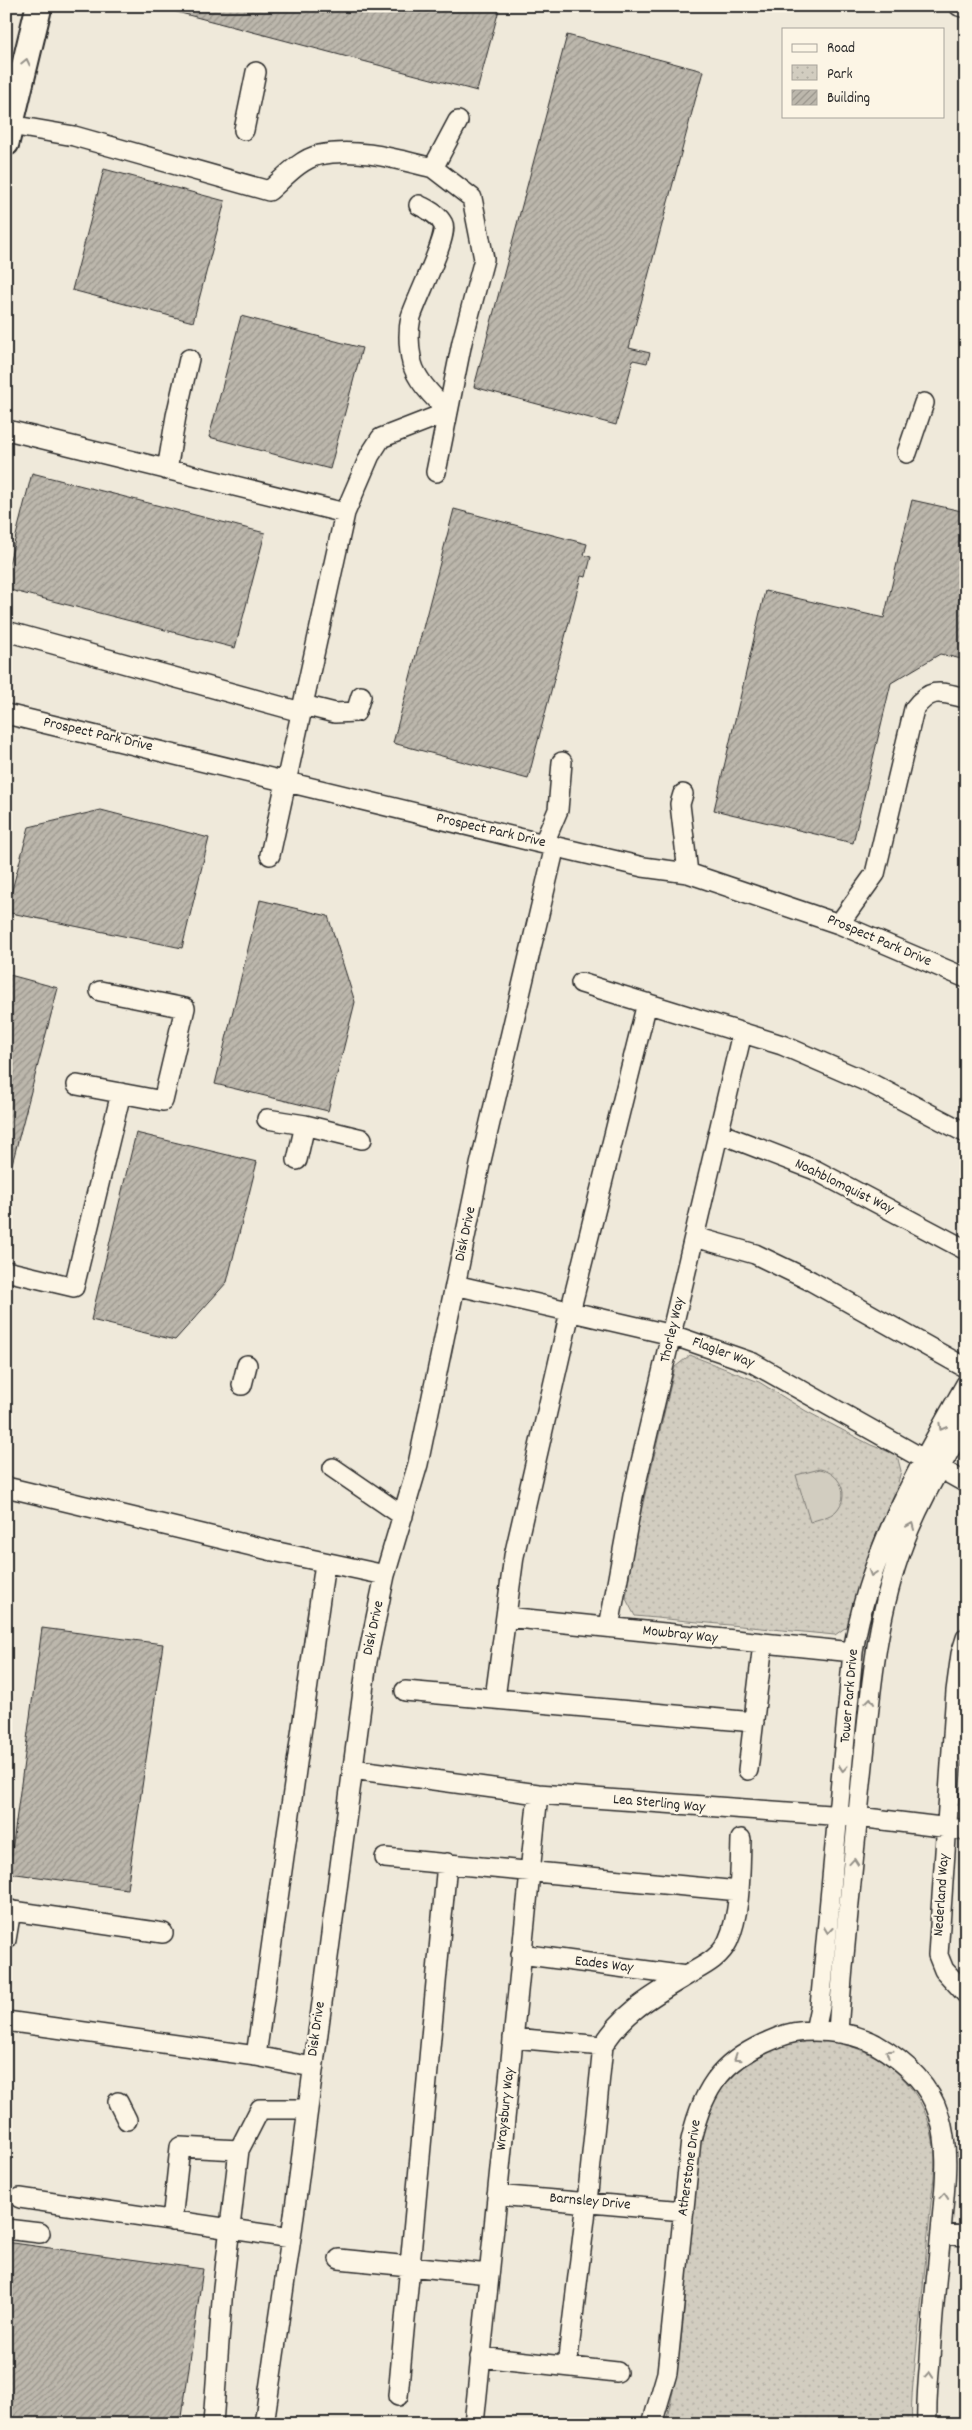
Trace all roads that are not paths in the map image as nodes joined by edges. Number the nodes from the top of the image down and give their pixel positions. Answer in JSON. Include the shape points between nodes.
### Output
{"nodes":[{"id":1,"x":39,"y":6,"type":"edge"},
{"id":2,"x":959,"y":6,"type":"edge"},
{"id":3,"x":966,"y":8,"type":"edge"},
{"id":4,"x":256,"y":72,"type":"dead end"},
{"id":5,"x":458,"y":121,"type":"dead end"},
{"id":6,"x":244,"y":130,"type":"dead end"},
{"id":7,"x":8,"y":134,"type":"edge"},
{"id":8,"x":433,"y":168,"type":"junction"},
{"id":9,"x":419,"y":205,"type":"dead end"},
{"id":10,"x":189,"y":360,"type":"dead end"},
{"id":11,"x":924,"y":403,"type":"dead end"},
{"id":12,"x":448,"y":412,"type":"junction"},
{"id":13,"x":6,"y":430,"type":"edge"},
{"id":14,"x":907,"y":453,"type":"dead end"},
{"id":15,"x":167,"y":470,"type":"junction"},
{"id":16,"x":435,"y":475,"type":"dead end"},
{"id":17,"x":345,"y":513,"type":"junction"},
{"id":18,"x":6,"y":631,"type":"edge"},
{"id":19,"x":361,"y":696,"type":"dead end"},
{"id":20,"x":965,"y":698,"type":"edge"},
{"id":21,"x":302,"y":708,"type":"junction"},
{"id":22,"x":7,"y":717,"type":"edge"},
{"id":23,"x":562,"y":762,"type":"dead end"},
{"id":24,"x":286,"y":780,"type":"junction"},
{"id":25,"x":682,"y":794,"type":"dead end"},
{"id":26,"x":549,"y":844,"type":"junction"},
{"id":27,"x":270,"y":855,"type":"dead end"},
{"id":28,"x":688,"y":873,"type":"junction"},
{"id":29,"x":839,"y":924,"type":"junction"},
{"id":30,"x":966,"y":978,"type":"edge"},
{"id":31,"x":581,"y":983,"type":"dead end"},
{"id":32,"x":100,"y":991,"type":"dead end"},
{"id":33,"x":647,"y":1003,"type":"junction"},
{"id":34,"x":742,"y":1033,"type":"junction"},
{"id":35,"x":77,"y":1085,"type":"dead end"},
{"id":36,"x":121,"y":1093,"type":"junction"},
{"id":37,"x":267,"y":1119,"type":"dead end"},
{"id":38,"x":305,"y":1125,"type":"junction"},
{"id":39,"x":719,"y":1133,"type":"junction"},
{"id":40,"x":966,"y":1133,"type":"edge"},
{"id":41,"x":362,"y":1140,"type":"dead end"},
{"id":42,"x":297,"y":1160,"type":"dead end"},
{"id":43,"x":695,"y":1237,"type":"junction"},
{"id":44,"x":966,"y":1250,"type":"edge"},
{"id":45,"x":6,"y":1271,"type":"edge"},
{"id":46,"x":455,"y":1285,"type":"junction"},
{"id":47,"x":570,"y":1312,"type":"junction"},
{"id":48,"x":672,"y":1335,"type":"junction"},
{"id":49,"x":247,"y":1365,"type":"dead end"},
{"id":50,"x":966,"y":1368,"type":"edge"},
{"id":51,"x":966,"y":1384,"type":"edge"},
{"id":52,"x":242,"y":1385,"type":"dead end"},
{"id":53,"x":966,"y":1421,"type":"edge"},
{"id":54,"x":931,"y":1465,"type":"junction"},
{"id":55,"x":333,"y":1468,"type":"dead end"},
{"id":56,"x":966,"y":1484,"type":"edge"},
{"id":57,"x":6,"y":1487,"type":"edge"},
{"id":58,"x":403,"y":1516,"type":"junction"},
{"id":59,"x":325,"y":1563,"type":"junction"},
{"id":60,"x":386,"y":1575,"type":"junction"},
{"id":61,"x":506,"y":1617,"type":"junction"},
{"id":62,"x":608,"y":1627,"type":"junction"},
{"id":63,"x":966,"y":1638,"type":"edge"},
{"id":64,"x":764,"y":1643,"type":"junction"},
{"id":65,"x":853,"y":1652,"type":"junction"},
{"id":66,"x":405,"y":1691,"type":"dead end"},
{"id":67,"x":496,"y":1698,"type":"junction"},
{"id":68,"x":754,"y":1722,"type":"junction"},
{"id":69,"x":352,"y":1769,"type":"junction"},
{"id":70,"x":748,"y":1770,"type":"dead end"},
{"id":71,"x":538,"y":1794,"type":"junction"},
{"id":72,"x":839,"y":1816,"type":"junction"},
{"id":73,"x":858,"y":1817,"type":"junction"},
{"id":74,"x":956,"y":1829,"type":"edge"},
{"id":75,"x":741,"y":1839,"type":"dead end"},
{"id":76,"x":385,"y":1858,"type":"dead end"},
{"id":77,"x":447,"y":1863,"type":"junction"},
{"id":78,"x":530,"y":1870,"type":"junction"},
{"id":79,"x":739,"y":1891,"type":"junction"},
{"id":80,"x":8,"y":1910,"type":"edge"},
{"id":81,"x":163,"y":1933,"type":"dead end"},
{"id":82,"x":6,"y":1940,"type":"edge"},
{"id":83,"x":521,"y":1954,"type":"junction"},
{"id":84,"x":686,"y":1976,"type":"junction"},
{"id":85,"x":966,"y":1994,"type":"edge"},
{"id":86,"x":6,"y":2021,"type":"edge"},
{"id":87,"x":815,"y":2031,"type":"junction"},
{"id":88,"x":838,"y":2033,"type":"junction"},
{"id":89,"x":513,"y":2038,"type":"junction"},
{"id":90,"x":603,"y":2046,"type":"junction"},
{"id":91,"x":256,"y":2056,"type":"junction"},
{"id":92,"x":312,"y":2067,"type":"junction"},
{"id":93,"x":118,"y":2102,"type":"dead end"},
{"id":94,"x":306,"y":2109,"type":"junction"},
{"id":95,"x":127,"y":2120,"type":"dead end"},
{"id":96,"x":239,"y":2150,"type":"junction"},
{"id":97,"x":497,"y":2194,"type":"junction"},
{"id":98,"x":587,"y":2202,"type":"junction"},
{"id":99,"x":684,"y":2211,"type":"junction"},
{"id":100,"x":172,"y":2220,"type":"junction"},
{"id":101,"x":12,"y":2229,"type":"edge"},
{"id":102,"x":229,"y":2229,"type":"junction"},
{"id":103,"x":40,"y":2233,"type":"dead end"},
{"id":104,"x":941,"y":2234,"type":"junction"},
{"id":105,"x":966,"y":2236,"type":"edge"},
{"id":106,"x":291,"y":2238,"type":"junction"},
{"id":107,"x":339,"y":2259,"type":"dead end"},
{"id":108,"x":410,"y":2265,"type":"junction"},
{"id":109,"x":489,"y":2274,"type":"junction"},
{"id":110,"x":480,"y":2357,"type":"junction"},
{"id":111,"x":567,"y":2366,"type":"junction"},
{"id":112,"x":617,"y":2372,"type":"dead end"},
{"id":113,"x":398,"y":2396,"type":"dead end"},
{"id":114,"x":213,"y":2424,"type":"edge"},
{"id":115,"x":264,"y":2424,"type":"edge"},
{"id":116,"x":474,"y":2424,"type":"edge"},
{"id":117,"x":652,"y":2424,"type":"edge"},
{"id":118,"x":927,"y":2424,"type":"edge"}],
"edges":[{"from":7,"to":1,"type":"main road","one_way":true},
{"from":2,"to":3,"type":"street"},
{"from":4,"to":6,"type":"street"},
{"from":5,"to":8,"type":"street"},
{"from":7,"to":8,"type":"street","via":[[74,136],[269,191],[296,168],[318,156],[367,153]]},
{"from":8,"to":12,"type":"street","via":[[472,198],[484,259]]},
{"from":9,"to":12,"type":"street","via":[[434,212],[444,225],[444,237],[411,320],[412,365],[426,389]]},
{"from":10,"to":15,"type":"street"},
{"from":11,"to":14,"type":"street"},
{"from":12,"to":16,"type":"street"},
{"from":12,"to":17,"type":"street","via":[[381,438],[370,455]]},
{"from":13,"to":15,"type":"street"},
{"from":15,"to":17,"type":"street"},
{"from":17,"to":21,"type":"street"},
{"from":18,"to":21,"type":"street"},
{"from":19,"to":21,"type":"street","via":[[356,712],[335,713]]},
{"from":20,"to":29,"type":"street","via":[[938,691],[923,697],[914,709],[875,874]]},
{"from":21,"to":24,"type":"street"},
{"from":22,"to":24,"type":"street","name":"Prospect Park Drive"},
{"from":23,"to":26,"type":"street","name":"Disk Drive","via":[[558,810]]},
{"from":24,"to":26,"type":"street","name":"Prospect Park Drive"},
{"from":24,"to":27,"type":"street"},
{"from":25,"to":28,"type":"street","via":[[680,804]]},
{"from":26,"to":28,"type":"street","name":"Prospect Park Drive","via":[[643,867]]},
{"from":26,"to":46,"type":"street","name":"Disk Drive"},
{"from":28,"to":29,"type":"street","name":"Prospect Park Drive"},
{"from":29,"to":30,"type":"street","name":"Prospect Park Drive"},
{"from":31,"to":33,"type":"street"},
{"from":32,"to":36,"type":"street","via":[[185,1008],[164,1101]]},
{"from":33,"to":34,"type":"street"},
{"from":33,"to":47,"type":"street"},
{"from":34,"to":39,"type":"street","name":"Thorley Way"},
{"from":34,"to":40,"type":"street","via":[[782,1045],[872,1084]]},
{"from":35,"to":36,"type":"street"},
{"from":36,"to":45,"type":"street","via":[[74,1287]]},
{"from":37,"to":38,"type":"street"},
{"from":38,"to":41,"type":"street"},
{"from":38,"to":42,"type":"street"},
{"from":39,"to":43,"type":"street","name":"Thorley Way"},
{"from":39,"to":44,"type":"street","name":"Noahblomquist Way","via":[[815,1170]]},
{"from":43,"to":48,"type":"street","name":"Thorley Way"},
{"from":43,"to":50,"type":"street","via":[[755,1254],[787,1269]]},
{"from":46,"to":47,"type":"street","name":"Flagler Way"},
{"from":46,"to":58,"type":"street","name":"Disk Drive","via":[[418,1464]]},
{"from":47,"to":48,"type":"street","name":"Flagler Way"},
{"from":47,"to":61,"type":"street","via":[[514,1556]]},
{"from":48,"to":54,"type":"street","name":"Flagler Way","via":[[753,1363]]},
{"from":48,"to":62,"type":"street","name":"Thorley Way","via":[[633,1496]]},
{"from":49,"to":52,"type":"street"},
{"from":51,"to":54,"type":"street","name":"Tower Park Drive","one_way":true},
{"from":53,"to":54,"type":"street","name":"Tower Park Drive"},
{"from":54,"to":56,"type":"street","name":"Flagler Way"},
{"from":54,"to":65,"type":"street","name":"Tower Park Drive","one_way":true,"via":[[875,1563]]},
{"from":73,"to":54,"type":"street","name":"Tower Park Drive","one_way":true,"via":[[881,1624]]},
{"from":55,"to":58,"type":"street"},
{"from":57,"to":59,"type":"street"},
{"from":58,"to":60,"type":"street","name":"Disk Drive"},
{"from":59,"to":60,"type":"street"},
{"from":59,"to":91,"type":"street"},
{"from":60,"to":69,"type":"street","name":"Disk Drive","via":[[367,1661]]},
{"from":61,"to":62,"type":"street","name":"Mowbray Way"},
{"from":61,"to":67,"type":"street"},
{"from":62,"to":64,"type":"street","name":"Mowbray Way"},
{"from":63,"to":74,"type":"street","name":"Nederland Way","via":[[956,1691]]},
{"from":64,"to":65,"type":"street","name":"Mowbray Way"},
{"from":64,"to":68,"type":"street"},
{"from":65,"to":72,"type":"street","name":"Tower Park Drive","one_way":true},
{"from":66,"to":67,"type":"street"},
{"from":67,"to":68,"type":"street"},
{"from":68,"to":70,"type":"street"},
{"from":69,"to":71,"type":"street","name":"Lea Sterling Way"},
{"from":69,"to":92,"type":"street","name":"Disk Drive"},
{"from":71,"to":72,"type":"street","name":"Lea Sterling Way"},
{"from":71,"to":78,"type":"street","name":"Wraysbury Way"},
{"from":72,"to":73,"type":"street","name":"Lea Sterling Way"},
{"from":72,"to":87,"type":"street","name":"Tower Park Drive","one_way":true},
{"from":73,"to":74,"type":"street","name":"Lea Sterling Way"},
{"from":88,"to":73,"type":"street","name":"Tower Park Drive","one_way":true},
{"from":74,"to":85,"type":"street","name":"Nederland Way","via":[[938,1955],[944,1970]]},
{"from":75,"to":79,"type":"street"},
{"from":76,"to":77,"type":"street"},
{"from":77,"to":78,"type":"street"},
{"from":77,"to":108,"type":"street"},
{"from":78,"to":79,"type":"street"},
{"from":78,"to":83,"type":"street","name":"Wraysbury Way"},
{"from":79,"to":84,"type":"street","via":[[731,1932],[724,1949],[706,1965]]},
{"from":80,"to":81,"type":"street"},
{"from":80,"to":82,"type":"street"},
{"from":83,"to":84,"type":"street","name":"Eades Way"},
{"from":83,"to":89,"type":"street","name":"Wraysbury Way"},
{"from":84,"to":90,"type":"street","via":[[630,2013]]},
{"from":86,"to":91,"type":"street"},
{"from":87,"to":88,"type":"street","name":"Atherstone Drive"},
{"from":87,"to":99,"type":"street","name":"Atherstone Drive","one_way":true,"via":[[783,2035],[759,2045],[732,2061],[712,2085],[698,2111],[691,2140]]},
{"from":104,"to":88,"type":"street","name":"Atherstone Drive","one_way":true,"via":[[945,2148],[939,2115],[928,2090],[890,2053],[868,2040]]},
{"from":89,"to":90,"type":"street"},
{"from":89,"to":97,"type":"street","name":"Wraysbury Way"},
{"from":90,"to":98,"type":"street"},
{"from":91,"to":92,"type":"street"},
{"from":92,"to":94,"type":"street","name":"Disk Drive"},
{"from":93,"to":95,"type":"street"},
{"from":94,"to":96,"type":"street","via":[[260,2109]]},
{"from":94,"to":106,"type":"street","name":"Disk Drive"},
{"from":96,"to":100,"type":"street","via":[[180,2147]]},
{"from":96,"to":102,"type":"street"},
{"from":97,"to":98,"type":"street","name":"Barnsley Drive"},
{"from":97,"to":109,"type":"street","name":"Wraysbury Way"},
{"from":98,"to":99,"type":"street","name":"Barnsley Drive"},
{"from":98,"to":111,"type":"street"},
{"from":99,"to":117,"type":"street","name":"Atherstone Drive","via":[[667,2373]]},
{"from":100,"to":101,"type":"street","via":[[126,2206],[70,2199],[19,2204]]},
{"from":100,"to":102,"type":"street"},
{"from":101,"to":103,"type":"street"},
{"from":102,"to":106,"type":"street"},
{"from":102,"to":114,"type":"street"},
{"from":104,"to":105,"type":"street"},
{"from":118,"to":104,"type":"street","name":"Atherstone Drive","one_way":true},
{"from":106,"to":115,"type":"street","name":"Disk Drive"},
{"from":107,"to":108,"type":"street"},
{"from":108,"to":109,"type":"street"},
{"from":108,"to":113,"type":"street"},
{"from":109,"to":110,"type":"street","name":"Wraysbury Way"},
{"from":110,"to":111,"type":"street"},
{"from":110,"to":116,"type":"street","name":"Wraysbury Way"},
{"from":111,"to":112,"type":"street"}]}
